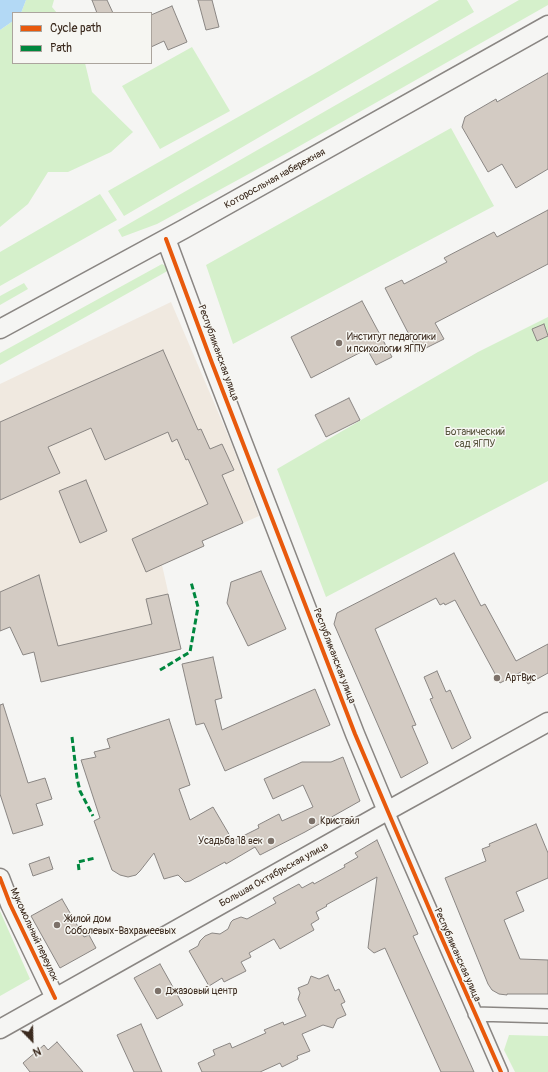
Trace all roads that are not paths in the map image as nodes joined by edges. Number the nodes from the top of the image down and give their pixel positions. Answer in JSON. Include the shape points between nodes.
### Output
{"nodes":[{"id":1,"x":548,"y":25,"type":"edge"},
{"id":2,"x":166,"y":239,"type":"junction"},
{"id":3,"x":0,"y":329,"type":"edge"},
{"id":4,"x":548,"y":722,"type":"edge"},
{"id":5,"x":387,"y":811,"type":"junction"},
{"id":6,"x":0,"y":878,"type":"edge"},
{"id":7,"x":55,"y":998,"type":"junction"},
{"id":8,"x":475,"y":1014,"type":"junction"},
{"id":9,"x":548,"y":1016,"type":"edge"},
{"id":10,"x":0,"y":1029,"type":"edge"},
{"id":11,"x":501,"y":1072,"type":"edge"}],
"edges":[{"from":1,"to":2,"type":"main road","name":"Которосльная набережная"},
{"from":2,"to":3,"type":"main road","name":"Которосльная набережная"},
{"from":2,"to":5,"type":"main road","name":"Республиканская улица"},
{"from":4,"to":5,"type":"main road","name":"Большая Октябрьская улица"},
{"from":5,"to":7,"type":"main road","name":"Большая Октябрьская улица"},
{"from":5,"to":8,"type":"street","name":"Республиканская улица"},
{"from":6,"to":7,"type":"main road","name":"Мукомольный переулок"},
{"from":7,"to":10,"type":"main road","name":"Большая Октябрьская улица"},
{"from":8,"to":9,"type":"street"},
{"from":8,"to":11,"type":"street","name":"Республиканская улица"}]}
